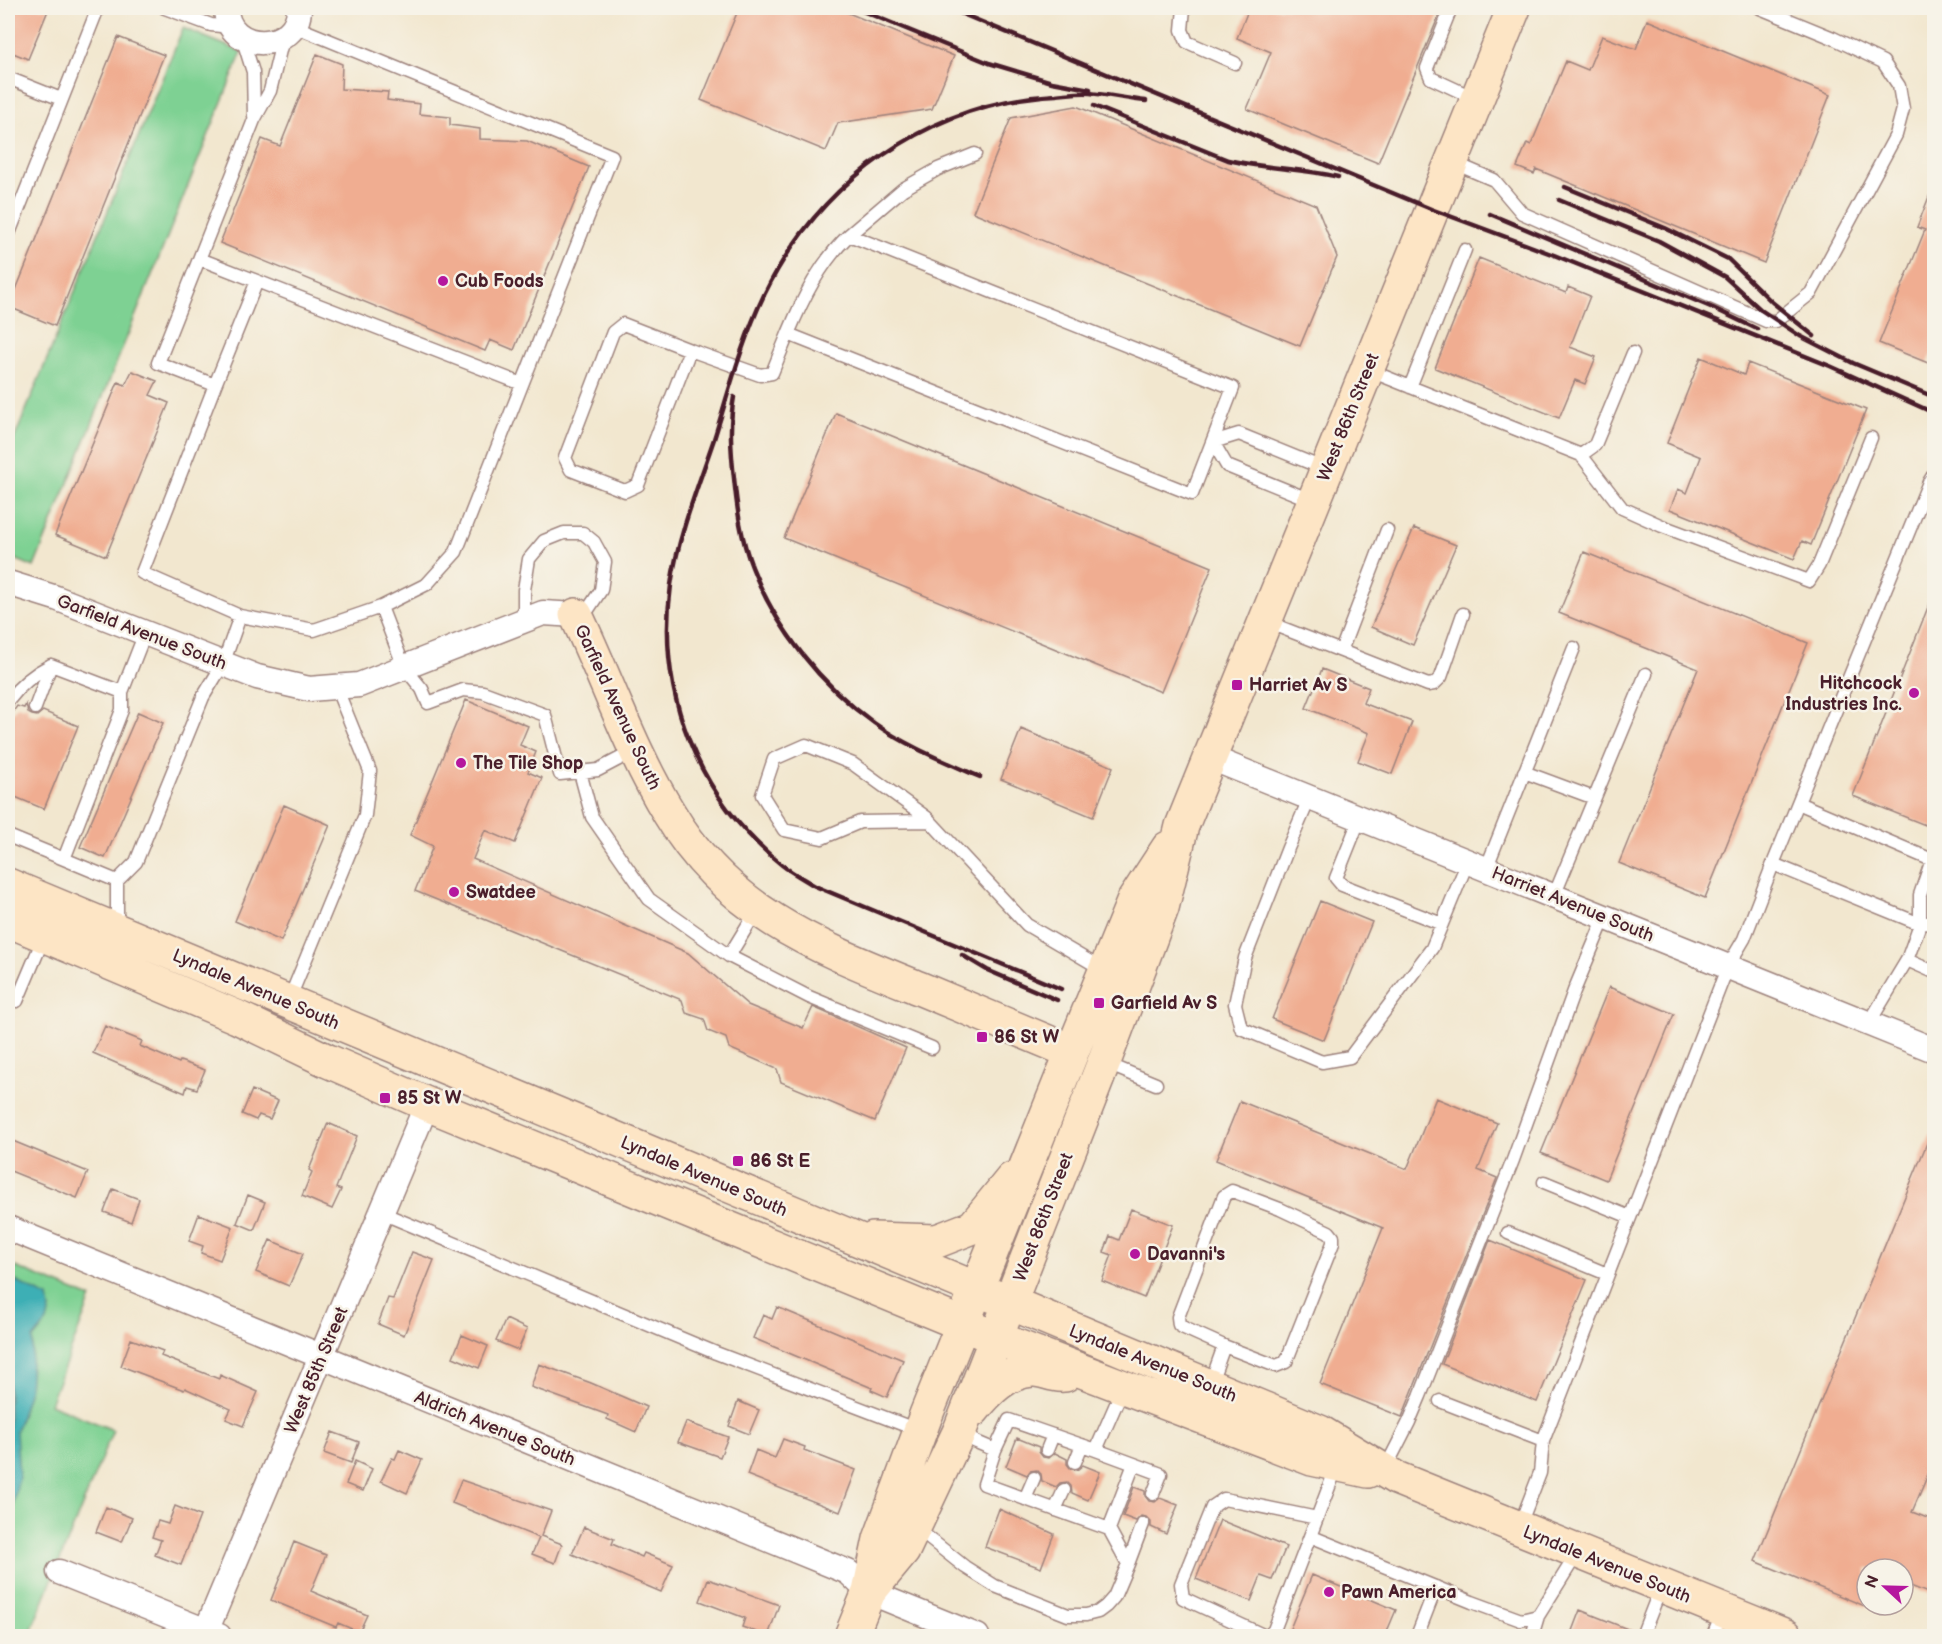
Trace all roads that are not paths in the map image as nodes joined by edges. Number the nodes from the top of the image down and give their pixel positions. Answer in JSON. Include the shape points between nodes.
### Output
{"nodes":[{"id":1,"x":98,"y":8,"type":"edge"},
{"id":2,"x":165,"y":8,"type":"edge"},
{"id":3,"x":1184,"y":8,"type":"edge"},
{"id":4,"x":1451,"y":8,"type":"edge"},
{"id":5,"x":1514,"y":8,"type":"edge"},
{"id":6,"x":1760,"y":8,"type":"edge"},
{"id":7,"x":292,"y":23,"type":"edge"},
{"id":8,"x":233,"y":24,"type":"edge"},
{"id":9,"x":1235,"y":63,"type":"dead end"},
{"id":10,"x":8,"y":78,"type":"edge"},
{"id":11,"x":61,"y":99,"type":"junction"},
{"id":12,"x":1477,"y":99,"type":"junction"},
{"id":13,"x":254,"y":120,"type":"junction"},
{"id":14,"x":975,"y":154,"type":"dead end"},
{"id":15,"x":1451,"y":161,"type":"junction"},
{"id":16,"x":12,"y":213,"type":"edge"},
{"id":17,"x":8,"y":236,"type":"edge"},
{"id":18,"x":849,"y":236,"type":"junction"},
{"id":19,"x":1465,"y":250,"type":"dead end"},
{"id":20,"x":200,"y":259,"type":"junction"},
{"id":21,"x":256,"y":281,"type":"junction"},
{"id":22,"x":788,"y":334,"type":"junction"},
{"id":23,"x":690,"y":351,"type":"junction"},
{"id":24,"x":1633,"y":353,"type":"dead end"},
{"id":25,"x":1367,"y":369,"type":"junction"},
{"id":26,"x":522,"y":384,"type":"junction"},
{"id":27,"x":215,"y":385,"type":"junction"},
{"id":28,"x":1410,"y":387,"type":"junction"},
{"id":29,"x":1871,"y":438,"type":"dead end"},
{"id":30,"x":1213,"y":442,"type":"junction"},
{"id":31,"x":1581,"y":455,"type":"junction"},
{"id":32,"x":1327,"y":470,"type":"junction"},
{"id":33,"x":1935,"y":474,"type":"edge"},
{"id":34,"x":1314,"y":502,"type":"junction"},
{"id":35,"x":1387,"y":530,"type":"dead end"},
{"id":36,"x":8,"y":583,"type":"edge"},
{"id":37,"x":381,"y":607,"type":"junction"},
{"id":38,"x":1463,"y":614,"type":"dead end"},
{"id":39,"x":240,"y":616,"type":"junction"},
{"id":40,"x":578,"y":619,"type":"junction"},
{"id":41,"x":524,"y":620,"type":"junction"},
{"id":42,"x":1266,"y":621,"type":"junction"},
{"id":43,"x":145,"y":633,"type":"junction"},
{"id":44,"x":1574,"y":648,"type":"dead end"},
{"id":45,"x":1341,"y":651,"type":"junction"},
{"id":46,"x":223,"y":664,"type":"junction"},
{"id":47,"x":51,"y":665,"type":"junction"},
{"id":48,"x":404,"y":667,"type":"junction"},
{"id":49,"x":1646,"y":674,"type":"dead end"},
{"id":50,"x":336,"y":687,"type":"junction"},
{"id":51,"x":122,"y":692,"type":"junction"},
{"id":52,"x":8,"y":701,"type":"edge"},
{"id":53,"x":34,"y":708,"type":"dead end"},
{"id":54,"x":637,"y":749,"type":"junction"},
{"id":55,"x":1211,"y":758,"type":"junction"},
{"id":56,"x":580,"y":772,"type":"junction"},
{"id":57,"x":1524,"y":772,"type":"junction"},
{"id":58,"x":1310,"y":797,"type":"junction"},
{"id":59,"x":1594,"y":798,"type":"junction"},
{"id":60,"x":1798,"y":803,"type":"junction"},
{"id":61,"x":1360,"y":818,"type":"junction"},
{"id":62,"x":930,"y":821,"type":"junction"},
{"id":63,"x":1182,"y":826,"type":"junction"},
{"id":64,"x":8,"y":836,"type":"edge"},
{"id":65,"x":64,"y":859,"type":"junction"},
{"id":66,"x":1773,"y":864,"type":"junction"},
{"id":67,"x":1477,"y":865,"type":"junction"},
{"id":68,"x":117,"y":881,"type":"junction"},
{"id":69,"x":8,"y":885,"type":"edge"},
{"id":70,"x":1554,"y":896,"type":"junction"},
{"id":71,"x":758,"y":909,"type":"junction"},
{"id":72,"x":1605,"y":917,"type":"junction"},
{"id":73,"x":8,"y":920,"type":"edge"},
{"id":74,"x":1935,"y":922,"type":"edge"},
{"id":75,"x":1442,"y":924,"type":"junction"},
{"id":76,"x":1920,"y":924,"type":"junction"},
{"id":77,"x":117,"y":931,"type":"junction"},
{"id":78,"x":45,"y":935,"type":"junction"},
{"id":79,"x":729,"y":956,"type":"junction"},
{"id":80,"x":1907,"y":960,"type":"junction"},
{"id":81,"x":1728,"y":966,"type":"junction"},
{"id":82,"x":1105,"y":971,"type":"junction"},
{"id":83,"x":1935,"y":972,"type":"edge"},
{"id":84,"x":8,"y":997,"type":"edge"},
{"id":85,"x":288,"y":1002,"type":"junction"},
{"id":86,"x":1869,"y":1023,"type":"junction"},
{"id":87,"x":932,"y":1048,"type":"dead end"},
{"id":88,"x":1935,"y":1050,"type":"edge"},
{"id":89,"x":1072,"y":1052,"type":"junction"},
{"id":90,"x":1104,"y":1062,"type":"junction"},
{"id":91,"x":1156,"y":1084,"type":"dead end"},
{"id":92,"x":428,"y":1104,"type":"junction"},
{"id":93,"x":1029,"y":1160,"type":"junction"},
{"id":94,"x":1544,"y":1182,"type":"dead end"},
{"id":95,"x":382,"y":1213,"type":"junction"},
{"id":96,"x":1630,"y":1217,"type":"junction"},
{"id":97,"x":8,"y":1228,"type":"edge"},
{"id":98,"x":1508,"y":1233,"type":"dead end"},
{"id":99,"x":854,"y":1239,"type":"junction"},
{"id":100,"x":1607,"y":1274,"type":"junction"},
{"id":101,"x":977,"y":1290,"type":"junction"},
{"id":102,"x":1010,"y":1304,"type":"junction"},
{"id":103,"x":963,"y":1325,"type":"junction"},
{"id":104,"x":996,"y":1338,"type":"junction"},
{"id":105,"x":1224,"y":1346,"type":"junction"},
{"id":106,"x":321,"y":1357,"type":"junction"},
{"id":107,"x":1083,"y":1372,"type":"junction"},
{"id":108,"x":1209,"y":1386,"type":"junction"},
{"id":109,"x":1123,"y":1388,"type":"junction"},
{"id":110,"x":1440,"y":1401,"type":"dead end"},
{"id":111,"x":963,"y":1423,"type":"junction"},
{"id":112,"x":921,"y":1431,"type":"junction"},
{"id":113,"x":1053,"y":1435,"type":"junction"},
{"id":114,"x":1543,"y":1441,"type":"junction"},
{"id":115,"x":1082,"y":1445,"type":"junction"},
{"id":116,"x":995,"y":1450,"type":"junction"},
{"id":117,"x":1047,"y":1450,"type":"dead end"},
{"id":118,"x":1096,"y":1450,"type":"junction"},
{"id":119,"x":1075,"y":1462,"type":"dead end"},
{"id":120,"x":1134,"y":1464,"type":"junction"},
{"id":121,"x":1337,"y":1465,"type":"junction"},
{"id":122,"x":1387,"y":1474,"type":"junction"},
{"id":123,"x":1034,"y":1478,"type":"dead end"},
{"id":124,"x":1064,"y":1490,"type":"dead end"},
{"id":125,"x":1153,"y":1494,"type":"dead end"},
{"id":126,"x":1025,"y":1499,"type":"junction"},
{"id":127,"x":1055,"y":1510,"type":"junction"},
{"id":128,"x":1317,"y":1518,"type":"junction"},
{"id":129,"x":1143,"y":1524,"type":"dead end"},
{"id":130,"x":915,"y":1527,"type":"junction"},
{"id":131,"x":1519,"y":1528,"type":"junction"},
{"id":132,"x":1109,"y":1529,"type":"junction"},
{"id":133,"x":1310,"y":1536,"type":"junction"},
{"id":134,"x":1578,"y":1552,"type":"junction"},
{"id":135,"x":1128,"y":1564,"type":"junction"},
{"id":136,"x":59,"y":1572,"type":"dead end"},
{"id":137,"x":1661,"y":1586,"type":"junction"},
{"id":138,"x":1436,"y":1587,"type":"junction"},
{"id":139,"x":869,"y":1592,"type":"junction"},
{"id":140,"x":1538,"y":1616,"type":"junction"},
{"id":141,"x":1718,"y":1624,"type":"edge"},
{"id":142,"x":210,"y":1635,"type":"edge"},
{"id":143,"x":851,"y":1636,"type":"edge"},
{"id":144,"x":977,"y":1636,"type":"edge"},
{"id":145,"x":1266,"y":1636,"type":"edge"},
{"id":146,"x":1417,"y":1636,"type":"edge"},
{"id":147,"x":1532,"y":1636,"type":"edge"},
{"id":148,"x":1642,"y":1636,"type":"edge"},
{"id":149,"x":1786,"y":1636,"type":"edge"}],
"edges":[{"from":1,"to":11,"type":"lane"},
{"from":2,"to":8,"type":"lane","via":[[211,25]]},
{"from":3,"to":9,"type":"lane","via":[[1182,30],[1187,42]]},
{"from":4,"to":12,"type":"lane","via":[[1427,68],[1431,78]]},
{"from":5,"to":12,"type":"street","name":"West 86th Street"},
{"from":6,"to":15,"type":"lane","via":[[1883,62],[1899,86],[1903,109],[1896,135],[1811,293],[1776,321],[1766,321],[1522,213],[1494,180]]},
{"from":7,"to":8,"type":"street","via":[[270,42],[256,43]]},
{"from":7,"to":13,"type":"lane","via":[[270,91]]},
{"from":7,"to":26,"type":"lane","via":[[612,156]]},
{"from":8,"to":13,"type":"lane","via":[[253,72]]},
{"from":10,"to":11,"type":"lane"},
{"from":11,"to":16,"type":"lane"},
{"from":12,"to":15,"type":"street","name":"West 86th Street"},
{"from":13,"to":20,"type":"lane"},
{"from":14,"to":18,"type":"lane","via":[[903,189]]},
{"from":15,"to":25,"type":"street","name":"West 86th Street"},
{"from":16,"to":17,"type":"lane"},
{"from":18,"to":22,"type":"lane","via":[[835,248],[818,273]]},
{"from":18,"to":30,"type":"lane","via":[[1233,388]]},
{"from":19,"to":28,"type":"lane"},
{"from":20,"to":21,"type":"lane"},
{"from":20,"to":27,"type":"lane","via":[[158,363]]},
{"from":21,"to":26,"type":"lane"},
{"from":21,"to":27,"type":"lane"},
{"from":22,"to":23,"type":"lane","via":[[772,373],[760,375]]},
{"from":22,"to":30,"type":"lane","via":[[1192,494]]},
{"from":23,"to":23,"type":"lane","via":[[623,324],[613,332],[565,458],[570,470],[625,491],[638,484]]},
{"from":24,"to":31,"type":"lane","via":[[1595,445]]},
{"from":25,"to":28,"type":"lane"},
{"from":25,"to":32,"type":"street","name":"West 86th Street"},
{"from":26,"to":37,"type":"lane","via":[[456,552],[427,584]]},
{"from":27,"to":39,"type":"lane","via":[[142,573]]},
{"from":28,"to":31,"type":"lane"},
{"from":29,"to":31,"type":"lane","via":[[1809,581],[1622,508]]},
{"from":30,"to":32,"type":"lane","via":[[1239,435]]},
{"from":30,"to":34,"type":"lane","via":[[1227,466]]},
{"from":32,"to":34,"type":"street","name":"West 86th Street"},
{"from":33,"to":60,"type":"lane"},
{"from":34,"to":42,"type":"street","name":"West 86th Street"},
{"from":35,"to":45,"type":"lane"},
{"from":36,"to":43,"type":"street","name":"Garfield Avenue South"},
{"from":37,"to":39,"type":"lane","via":[[314,630]]},
{"from":37,"to":48,"type":"lane"},
{"from":38,"to":45,"type":"lane","via":[[1441,677],[1434,684]]},
{"from":39,"to":46,"type":"lane"},
{"from":40,"to":41,"type":"street","name":"Garfield Avenue South","via":[[543,613]]},
{"from":40,"to":41,"type":"lane","via":[[601,590],[605,562],[594,542],[583,533],[564,533],[544,541],[529,559]]},
{"from":40,"to":54,"type":"street","name":"Garfield Avenue South"},
{"from":41,"to":48,"type":"street","name":"Garfield Avenue South"},
{"from":42,"to":45,"type":"lane"},
{"from":42,"to":55,"type":"street","name":"West 86th Street"},
{"from":43,"to":46,"type":"street","name":"Garfield Avenue South"},
{"from":43,"to":51,"type":"lane"},
{"from":44,"to":57,"type":"lane"},
{"from":46,"to":50,"type":"street","name":"Garfield Avenue South","via":[[309,689]]},
{"from":46,"to":68,"type":"lane","via":[[203,697],[136,862]]},
{"from":47,"to":51,"type":"lane"},
{"from":47,"to":52,"type":"lane","via":[[36,672]]},
{"from":47,"to":53,"type":"lane"},
{"from":48,"to":50,"type":"street","name":"Garfield Avenue South","via":[[358,685]]},
{"from":48,"to":56,"type":"lane","via":[[423,689],[428,703],[463,690],[545,715],[560,774]]},
{"from":49,"to":59,"type":"lane"},
{"from":50,"to":85,"type":"lane","via":[[370,771],[365,814]]},
{"from":51,"to":65,"type":"lane","via":[[122,710]]},
{"from":54,"to":56,"type":"lane","via":[[598,770]]},
{"from":54,"to":71,"type":"street","name":"Garfield Avenue South","via":[[669,814],[700,857],[739,896]]},
{"from":55,"to":58,"type":"street","name":"Harriet Avenue South"},
{"from":55,"to":63,"type":"street","name":"West 86th Street"},
{"from":56,"to":79,"type":"lane","via":[[592,816],[649,899]]},
{"from":57,"to":59,"type":"lane"},
{"from":57,"to":67,"type":"lane"},
{"from":58,"to":61,"type":"street","name":"Harriet Avenue South"},
{"from":58,"to":75,"type":"lane","via":[[1245,958],[1235,1004],[1241,1028],[1322,1062],[1350,1058],[1432,948]]},
{"from":59,"to":70,"type":"lane"},
{"from":60,"to":66,"type":"lane"},
{"from":60,"to":76,"type":"lane","via":[[1932,860],[1920,895]]},
{"from":61,"to":67,"type":"street","name":"Harriet Avenue South"},
{"from":61,"to":75,"type":"lane","via":[[1336,878],[1342,885]]},
{"from":62,"to":62,"type":"lane","via":[[853,764],[806,745],[774,759],[762,795],[784,830],[822,838],[860,822]]},
{"from":62,"to":82,"type":"lane","via":[[1027,925]]},
{"from":63,"to":82,"type":"street","name":"West 86th Street","via":[[1134,900]]},
{"from":63,"to":90,"type":"street","name":"West 86th Street","via":[[1162,908]]},
{"from":64,"to":65,"type":"lane"},
{"from":65,"to":68,"type":"lane"},
{"from":66,"to":76,"type":"lane"},
{"from":66,"to":81,"type":"lane"},
{"from":67,"to":70,"type":"street","name":"Harriet Avenue South"},
{"from":67,"to":75,"type":"lane"},
{"from":68,"to":77,"type":"lane"},
{"from":69,"to":77,"type":"street","name":"Lyndale Avenue South"},
{"from":70,"to":72,"type":"street","name":"Harriet Avenue South"},
{"from":71,"to":79,"type":"lane"},
{"from":71,"to":89,"type":"street","name":"Garfield Avenue South","via":[[830,952]]},
{"from":72,"to":81,"type":"street","name":"Harriet Avenue South"},
{"from":72,"to":122,"type":"lane"},
{"from":73,"to":78,"type":"street","name":"Lyndale Avenue South"},
{"from":74,"to":76,"type":"lane"},
{"from":76,"to":80,"type":"lane"},
{"from":77,"to":85,"type":"street","name":"Lyndale Avenue South"},
{"from":78,"to":84,"type":"lane","via":[[17,1000]]},
{"from":78,"to":92,"type":"street","name":"Lyndale Avenue South"},
{"from":79,"to":87,"type":"lane","via":[[809,997]]},
{"from":80,"to":83,"type":"lane"},
{"from":80,"to":86,"type":"lane"},
{"from":81,"to":86,"type":"street","name":"Harriet Avenue South"},
{"from":81,"to":96,"type":"lane"},
{"from":82,"to":89,"type":"street","name":"West 86th Street"},
{"from":85,"to":99,"type":"street","name":"Lyndale Avenue South"},
{"from":86,"to":88,"type":"street","name":"Harriet Avenue South"},
{"from":89,"to":90,"type":"street","name":"Garfield Avenue South"},
{"from":89,"to":93,"type":"street","name":"West 86th Street"},
{"from":90,"to":91,"type":"lane"},
{"from":90,"to":102,"type":"street","name":"West 86th Street"},
{"from":92,"to":95,"type":"street","name":"West 85th Street"},
{"from":92,"to":103,"type":"street","name":"Lyndale Avenue South"},
{"from":93,"to":99,"type":"street","via":[[973,1227],[938,1241]]},
{"from":93,"to":101,"type":"street","name":"West 86th Street"},
{"from":94,"to":96,"type":"lane"},
{"from":95,"to":106,"type":"street","name":"West 85th Street"},
{"from":95,"to":112,"type":"lane","via":[[716,1353]]},
{"from":96,"to":100,"type":"lane"},
{"from":97,"to":106,"type":"street","name":"Aldrich Avenue South"},
{"from":98,"to":100,"type":"lane"},
{"from":99,"to":101,"type":"street","name":"Lyndale Avenue South"},
{"from":100,"to":114,"type":"lane"},
{"from":101,"to":102,"type":"street","name":"Lyndale Avenue South"},
{"from":101,"to":103,"type":"street","name":"West 86th Street"},
{"from":102,"to":104,"type":"street","name":"West 86th Street"},
{"from":102,"to":108,"type":"street","name":"Lyndale Avenue South"},
{"from":103,"to":104,"type":"street","name":"Lyndale Avenue South"},
{"from":103,"to":112,"type":"street","name":"West 86th Street"},
{"from":104,"to":107,"type":"street","name":"Lyndale Avenue South"},
{"from":104,"to":111,"type":"street","name":"West 86th Street"},
{"from":105,"to":105,"type":"lane","via":[[1179,1325],[1178,1317],[1224,1196],[1232,1191],[1329,1232],[1333,1243],[1286,1362],[1276,1366]]},
{"from":105,"to":108,"type":"lane"},
{"from":106,"to":139,"type":"street","name":"Aldrich Avenue South","via":[[848,1572]]},
{"from":106,"to":142,"type":"street","name":"West 85th Street"},
{"from":107,"to":109,"type":"street","name":"Lyndale Avenue South"},
{"from":107,"to":111,"type":"street","via":[[1058,1376],[1032,1370],[1004,1378],[984,1395]]},
{"from":108,"to":122,"type":"street","name":"Lyndale Avenue South","via":[[1320,1432]]},
{"from":109,"to":118,"type":"lane"},
{"from":109,"to":121,"type":"street","name":"Lyndale Avenue South"},
{"from":110,"to":114,"type":"lane"},
{"from":111,"to":116,"type":"lane","via":[[971,1439]]},
{"from":111,"to":130,"type":"street","name":"West 86th Street"},
{"from":112,"to":139,"type":"street","name":"West 86th Street","via":[[880,1539]]},
{"from":113,"to":115,"type":"lane"},
{"from":113,"to":116,"type":"lane","via":[[1009,1420]]},
{"from":113,"to":117,"type":"lane"},
{"from":114,"to":131,"type":"lane","via":[[1540,1473]]},
{"from":115,"to":118,"type":"lane"},
{"from":115,"to":119,"type":"lane"},
{"from":116,"to":126,"type":"lane","via":[[984,1484]]},
{"from":118,"to":120,"type":"lane"},
{"from":120,"to":125,"type":"lane","via":[[1161,1474]]},
{"from":120,"to":132,"type":"lane"},
{"from":121,"to":122,"type":"street","name":"Lyndale Avenue South"},
{"from":121,"to":128,"type":"lane"},
{"from":122,"to":131,"type":"street","name":"Lyndale Avenue South"},
{"from":123,"to":126,"type":"lane"},
{"from":124,"to":127,"type":"lane"},
{"from":126,"to":127,"type":"lane"},
{"from":127,"to":132,"type":"lane"},
{"from":128,"to":133,"type":"lane"},
{"from":128,"to":145,"type":"lane","via":[[1224,1499],[1212,1507],[1181,1584],[1183,1598]]},
{"from":129,"to":135,"type":"lane"},
{"from":130,"to":135,"type":"lane","via":[[964,1567],[995,1586],[1068,1615],[1086,1615],[1106,1606]]},
{"from":130,"to":139,"type":"street","name":"West 86th Street","via":[[903,1551]]},
{"from":131,"to":134,"type":"street","name":"Lyndale Avenue South"},
{"from":132,"to":135,"type":"lane"},
{"from":133,"to":138,"type":"lane"},
{"from":133,"to":145,"type":"lane","via":[[1274,1630]]},
{"from":134,"to":137,"type":"street","name":"Lyndale Avenue South"},
{"from":134,"to":140,"type":"lane"},
{"from":136,"to":142,"type":"street"},
{"from":137,"to":141,"type":"street","name":"Lyndale Avenue South"},
{"from":137,"to":148,"type":"lane"},
{"from":138,"to":140,"type":"lane","via":[[1521,1620]]},
{"from":138,"to":146,"type":"lane"},
{"from":139,"to":143,"type":"street","name":"West 86th Street"},
{"from":139,"to":144,"type":"street","name":"Aldrich Avenue South"},
{"from":140,"to":147,"type":"lane"},
{"from":141,"to":149,"type":"street","name":"Lyndale Avenue South"}]}
